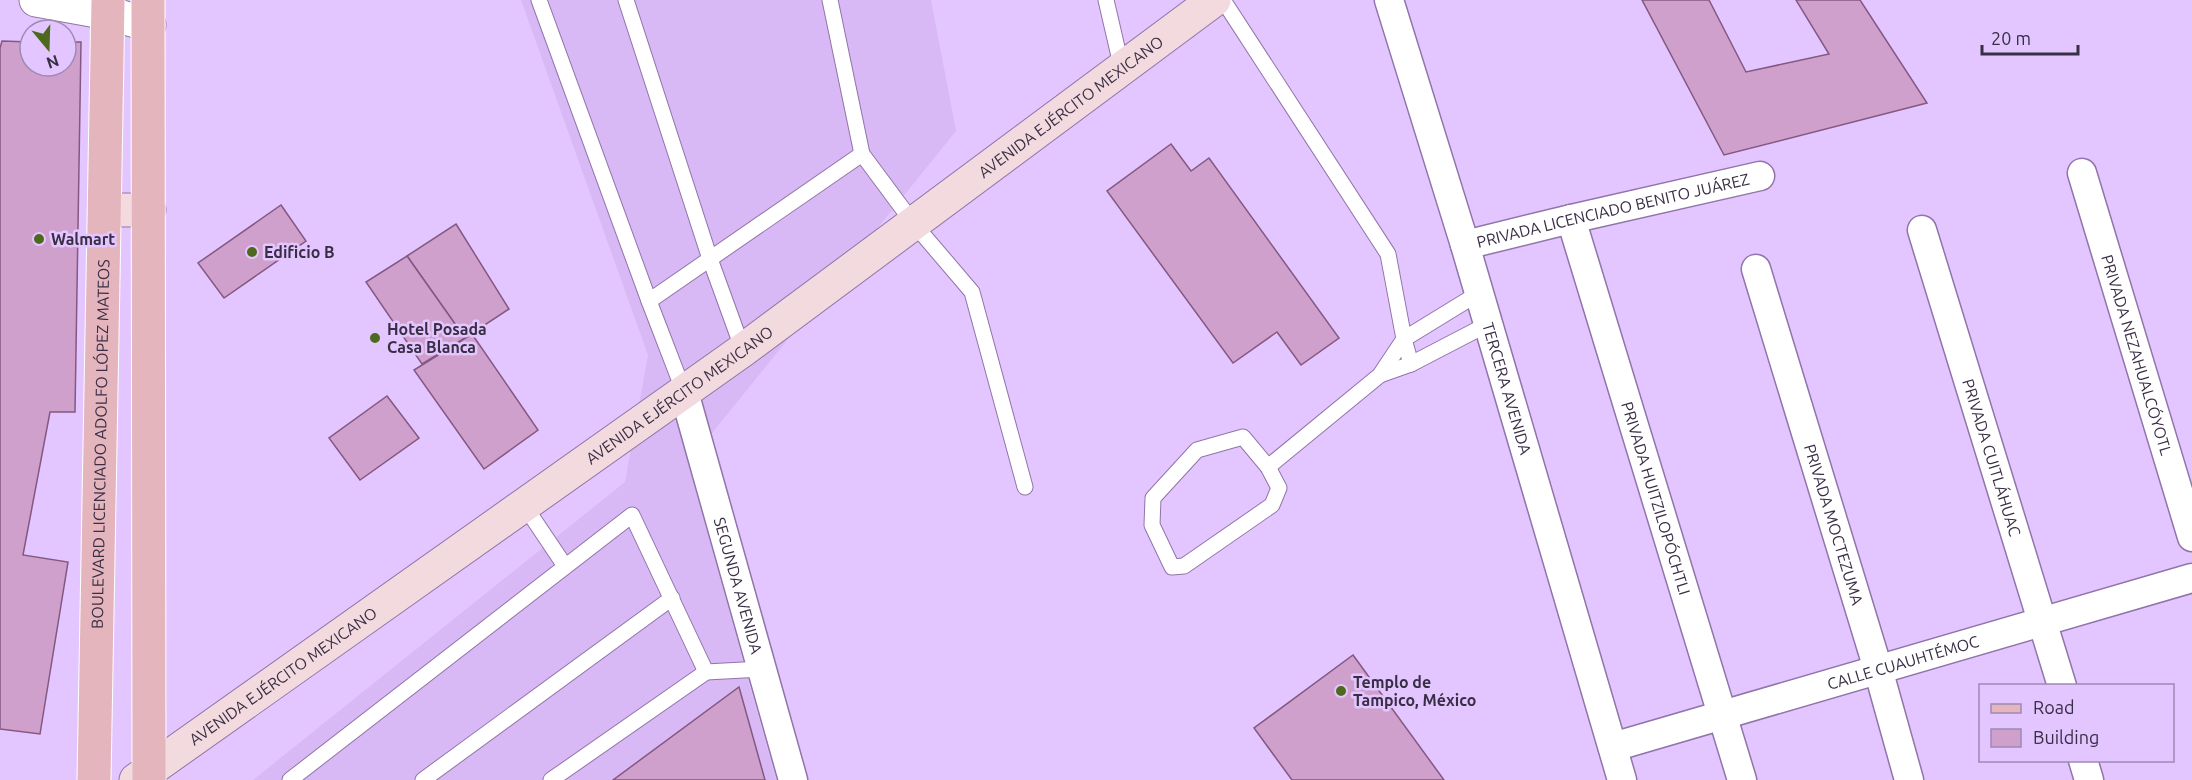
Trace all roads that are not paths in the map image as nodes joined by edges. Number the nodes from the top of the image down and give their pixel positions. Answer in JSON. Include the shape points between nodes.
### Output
{"nodes":[{"id":1,"x":36,"y":0,"type":"edge"},
{"id":2,"x":539,"y":0,"type":"edge"},
{"id":3,"x":626,"y":0,"type":"edge"},
{"id":4,"x":830,"y":0,"type":"edge"},
{"id":5,"x":1106,"y":0,"type":"edge"},
{"id":6,"x":1214,"y":0,"type":"edge"},
{"id":7,"x":1223,"y":0,"type":"edge"},
{"id":8,"x":1389,"y":0,"type":"edge"},
{"id":9,"x":108,"y":6,"type":"edge"},
{"id":10,"x":149,"y":13,"type":"edge"},
{"id":11,"x":1122,"y":69,"type":"junction"},
{"id":12,"x":862,"y":154,"type":"junction"},
{"id":13,"x":2082,"y":173,"type":"dead end"},
{"id":14,"x":1760,"y":176,"type":"dead end"},
{"id":15,"x":105,"y":210,"type":"junction"},
{"id":16,"x":149,"y":210,"type":"junction"},
{"id":17,"x":1571,"y":219,"type":"junction"},
{"id":18,"x":914,"y":224,"type":"junction"},
{"id":19,"x":1922,"y":230,"type":"dead end"},
{"id":20,"x":1466,"y":245,"type":"junction"},
{"id":21,"x":710,"y":259,"type":"junction"},
{"id":22,"x":1756,"y":268,"type":"dead end"},
{"id":23,"x":1479,"y":293,"type":"junction"},
{"id":24,"x":649,"y":301,"type":"junction"},
{"id":25,"x":1488,"y":324,"type":"junction"},
{"id":26,"x":1404,"y":339,"type":"junction"},
{"id":27,"x":743,"y":350,"type":"junction"},
{"id":28,"x":1411,"y":364,"type":"junction"},
{"id":29,"x":1380,"y":375,"type":"junction"},
{"id":30,"x":684,"y":392,"type":"junction"},
{"id":31,"x":1268,"y":467,"type":"junction"},
{"id":32,"x":1025,"y":487,"type":"dead end"},
{"id":33,"x":524,"y":506,"type":"junction"},
{"id":34,"x":2192,"y":537,"type":"edge"},
{"id":35,"x":566,"y":566,"type":"junction"},
{"id":36,"x":2192,"y":578,"type":"edge"},
{"id":37,"x":672,"y":598,"type":"junction"},
{"id":38,"x":2043,"y":621,"type":"junction"},
{"id":39,"x":762,"y":669,"type":"junction"},
{"id":40,"x":1878,"y":669,"type":"junction"},
{"id":41,"x":706,"y":672,"type":"junction"},
{"id":42,"x":2061,"y":684,"type":"edge"},
{"id":43,"x":1723,"y":715,"type":"junction"},
{"id":44,"x":1613,"y":747,"type":"junction"},
{"id":45,"x":2084,"y":762,"type":"edge"},
{"id":46,"x":145,"y":777,"type":"edge"},
{"id":47,"x":94,"y":780,"type":"edge"},
{"id":48,"x":290,"y":780,"type":"edge"},
{"id":49,"x":423,"y":780,"type":"edge"},
{"id":50,"x":551,"y":780,"type":"edge"},
{"id":51,"x":793,"y":780,"type":"edge"},
{"id":52,"x":1622,"y":780,"type":"edge"},
{"id":53,"x":1742,"y":780,"type":"edge"},
{"id":54,"x":1909,"y":780,"type":"edge"},
{"id":55,"x":2089,"y":780,"type":"edge"}],
"edges":[{"from":1,"to":9,"type":"street"},
{"from":2,"to":24,"type":"lane"},
{"from":3,"to":21,"type":"lane"},
{"from":4,"to":12,"type":"lane"},
{"from":5,"to":11,"type":"lane"},
{"from":6,"to":11,"type":"main road","name":"AVENIDA EJÉRCITO MEXICANO"},
{"from":7,"to":26,"type":"lane","via":[[1388,254]]},
{"from":8,"to":20,"type":"street","name":"TERCERA AVENIDA"},
{"from":9,"to":10,"type":"street"},
{"from":9,"to":15,"type":"main road","name":"BOULEVARD LICENCIADO ADOLFO LÓPEZ MATEOS"},
{"from":10,"to":16,"type":"main road"},
{"from":11,"to":18,"type":"main road","name":"AVENIDA EJÉRCITO MEXICANO"},
{"from":12,"to":18,"type":"lane"},
{"from":12,"to":21,"type":"lane"},
{"from":13,"to":34,"type":"street","name":"PRIVADA NEZAHUALCÓYOTL"},
{"from":14,"to":17,"type":"street","name":"PRIVADA LICENCIADO BENITO JUÁREZ"},
{"from":15,"to":16,"type":"main road"},
{"from":15,"to":47,"type":"main road","name":"BOULEVARD LICENCIADO ADOLFO LÓPEZ MATEOS"},
{"from":16,"to":46,"type":"main road"},
{"from":17,"to":20,"type":"street","name":"PRIVADA LICENCIADO BENITO JUÁREZ"},
{"from":17,"to":43,"type":"street","name":"PRIVADA HUITZILOPÓCHTLI"},
{"from":18,"to":27,"type":"main road","name":"AVENIDA EJÉRCITO MEXICANO"},
{"from":18,"to":32,"type":"lane","via":[[972,292]]},
{"from":19,"to":38,"type":"street","name":"PRIVADA CUITLÁHUAC"},
{"from":20,"to":23,"type":"street","name":"TERCERA AVENIDA"},
{"from":21,"to":24,"type":"lane"},
{"from":21,"to":27,"type":"lane"},
{"from":22,"to":40,"type":"street","name":"PRIVADA MOCTEZUMA"},
{"from":23,"to":25,"type":"street","name":"TERCERA AVENIDA"},
{"from":23,"to":26,"type":"lane"},
{"from":24,"to":30,"type":"lane"},
{"from":25,"to":28,"type":"lane"},
{"from":25,"to":44,"type":"street","name":"TERCERA AVENIDA"},
{"from":26,"to":28,"type":"lane"},
{"from":26,"to":29,"type":"lane"},
{"from":27,"to":30,"type":"main road","name":"AVENIDA EJÉRCITO MEXICANO"},
{"from":28,"to":29,"type":"lane"},
{"from":29,"to":31,"type":"lane"},
{"from":30,"to":33,"type":"main road","name":"AVENIDA EJÉRCITO MEXICANO"},
{"from":30,"to":39,"type":"street","name":"SEGUNDA AVENIDA"},
{"from":31,"to":31,"type":"lane","via":[[1243,436],[1197,450],[1152,498],[1152,525],[1172,567],[1184,566],[1272,505],[1279,488]]},
{"from":33,"to":35,"type":"lane"},
{"from":33,"to":46,"type":"main road","name":"AVENIDA EJÉRCITO MEXICANO"},
{"from":35,"to":37,"type":"lane","via":[[632,515]]},
{"from":35,"to":48,"type":"lane"},
{"from":36,"to":38,"type":"street","name":"CALLE CUAUHTÉMOC"},
{"from":37,"to":41,"type":"lane"},
{"from":37,"to":49,"type":"lane"},
{"from":38,"to":40,"type":"street","name":"CALLE CUAUHTÉMOC"},
{"from":38,"to":42,"type":"street","name":"PRIVADA CUITLÁHUAC"},
{"from":39,"to":41,"type":"lane"},
{"from":39,"to":51,"type":"street","name":"SEGUNDA AVENIDA"},
{"from":40,"to":43,"type":"street","name":"CALLE CUAUHTÉMOC"},
{"from":40,"to":54,"type":"street","name":"PRIVADA MOCTEZUMA"},
{"from":41,"to":50,"type":"lane"},
{"from":43,"to":44,"type":"street","name":"CALLE CUAUHTÉMOC"},
{"from":43,"to":53,"type":"street","name":"PRIVADA HUITZILOPÓCHTLI"},
{"from":44,"to":52,"type":"street","name":"TERCERA AVENIDA"},
{"from":45,"to":55,"type":"street"}]}
